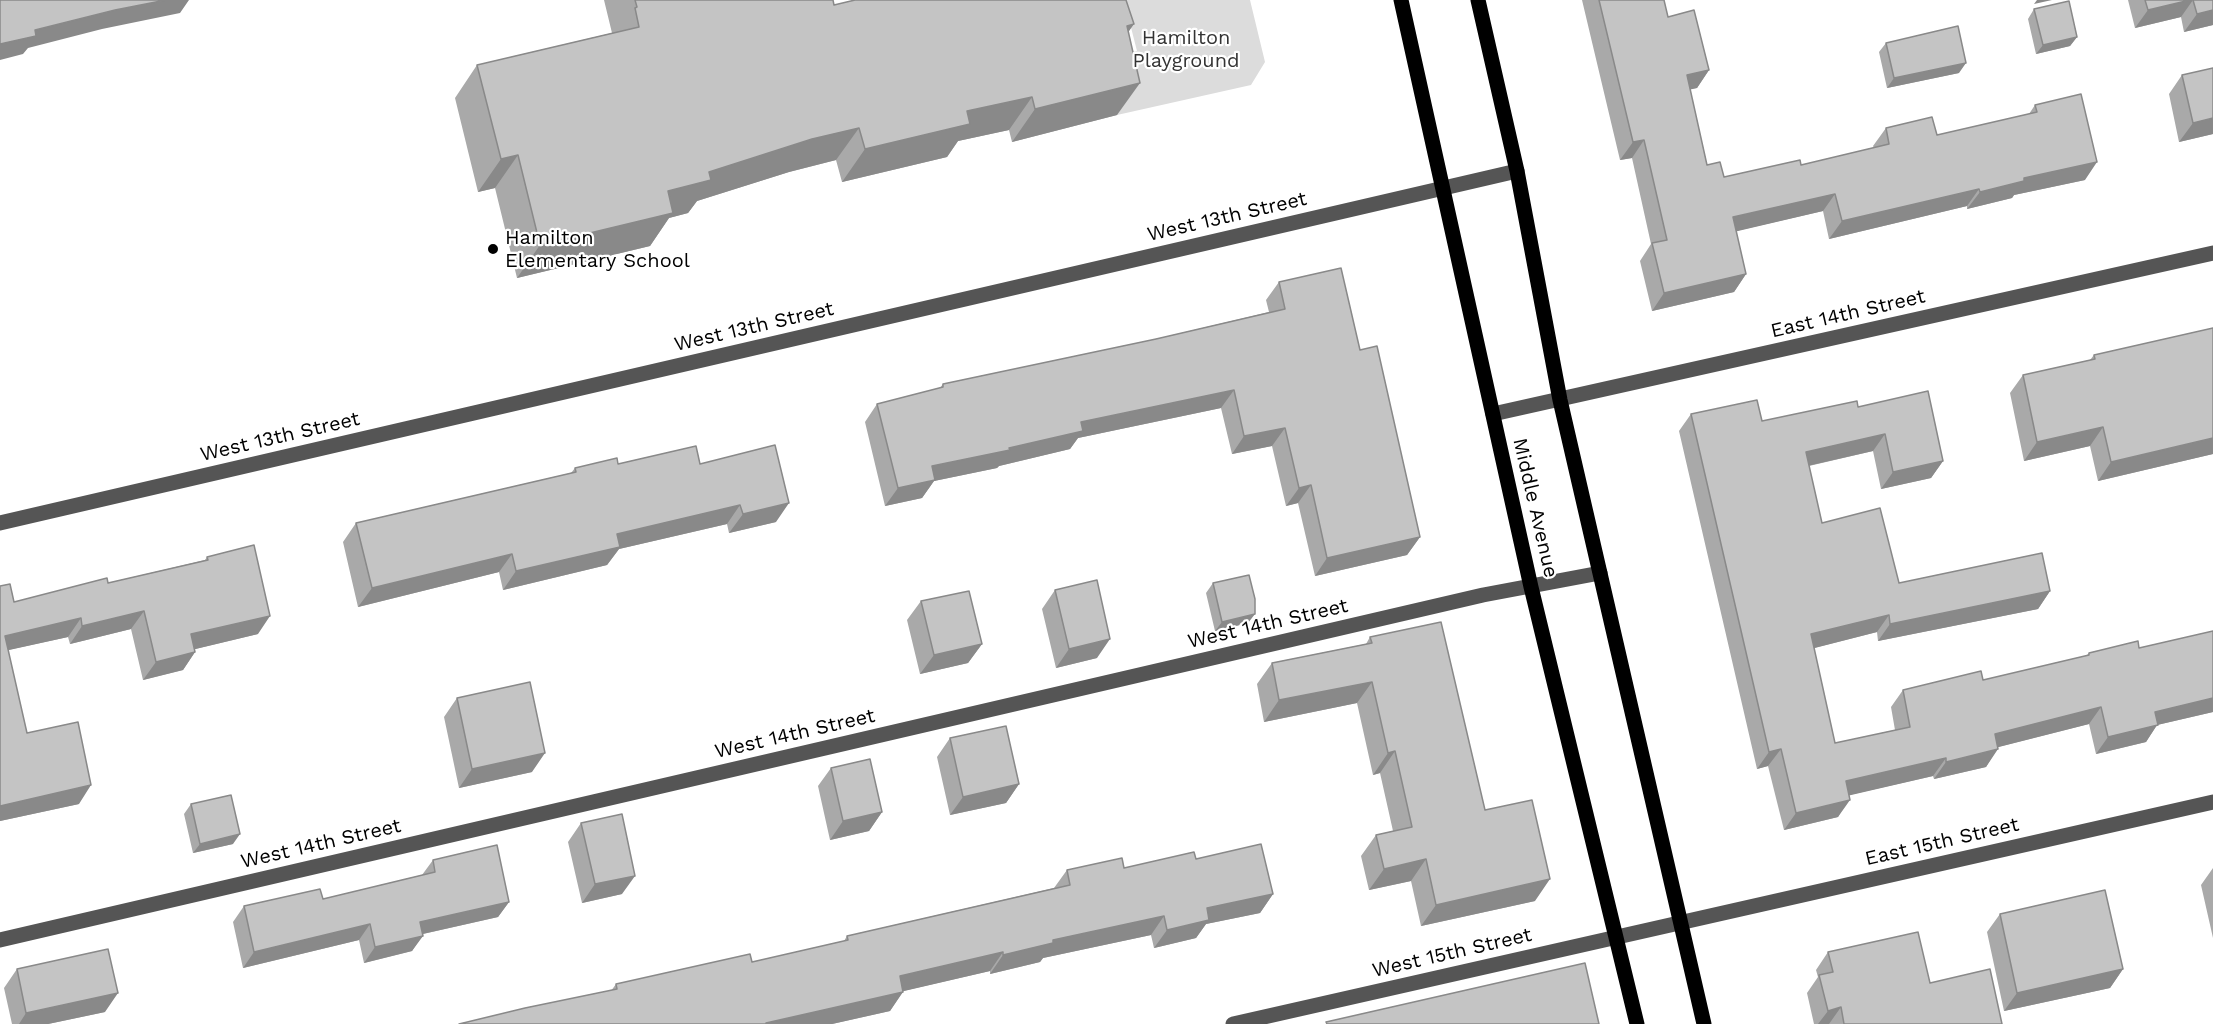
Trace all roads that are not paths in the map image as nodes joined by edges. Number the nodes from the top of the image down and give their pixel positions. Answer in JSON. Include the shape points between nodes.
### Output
{"nodes":[{"id":1,"x":1401,"y":0,"type":"edge"},
{"id":2,"x":1478,"y":0,"type":"edge"},
{"id":3,"x":1517,"y":171,"type":"junction"},
{"id":4,"x":1443,"y":189,"type":"junction"},
{"id":5,"x":2213,"y":253,"type":"edge"},
{"id":6,"x":1560,"y":400,"type":"junction"},
{"id":7,"x":1493,"y":414,"type":"junction"},
{"id":8,"x":0,"y":523,"type":"edge"},
{"id":9,"x":1600,"y":573,"type":"junction"},
{"id":10,"x":1531,"y":586,"type":"junction"},
{"id":11,"x":2213,"y":802,"type":"edge"},
{"id":12,"x":1681,"y":922,"type":"junction"},
{"id":13,"x":1616,"y":937,"type":"junction"},
{"id":14,"x":0,"y":940,"type":"edge"},
{"id":15,"x":1233,"y":1024,"type":"edge"},
{"id":16,"x":1637,"y":1024,"type":"edge"},
{"id":17,"x":1704,"y":1024,"type":"edge"}],
"edges":[{"from":1,"to":4,"type":"main road","name":"Middle Avenue"},
{"from":2,"to":3,"type":"main road"},
{"from":3,"to":4,"type":"street","name":"West 13th Street"},
{"from":3,"to":6,"type":"main road"},
{"from":4,"to":7,"type":"main road","name":"Middle Avenue"},
{"from":4,"to":8,"type":"street","name":"West 13th Street"},
{"from":5,"to":6,"type":"street","name":"East 14th Street"},
{"from":6,"to":7,"type":"street","name":"East 14th Street"},
{"from":6,"to":9,"type":"main road"},
{"from":7,"to":10,"type":"main road","name":"Middle Avenue"},
{"from":9,"to":10,"type":"street","name":"West 14th Street"},
{"from":9,"to":12,"type":"main road"},
{"from":10,"to":13,"type":"main road","name":"Middle Avenue"},
{"from":10,"to":14,"type":"street","name":"West 14th Street"},
{"from":11,"to":12,"type":"street","name":"East 15th Street"},
{"from":12,"to":13,"type":"street","name":"West 15th Street"},
{"from":12,"to":17,"type":"main road"},
{"from":13,"to":15,"type":"street","name":"West 15th Street"},
{"from":13,"to":16,"type":"main road","name":"Middle Avenue"}]}
